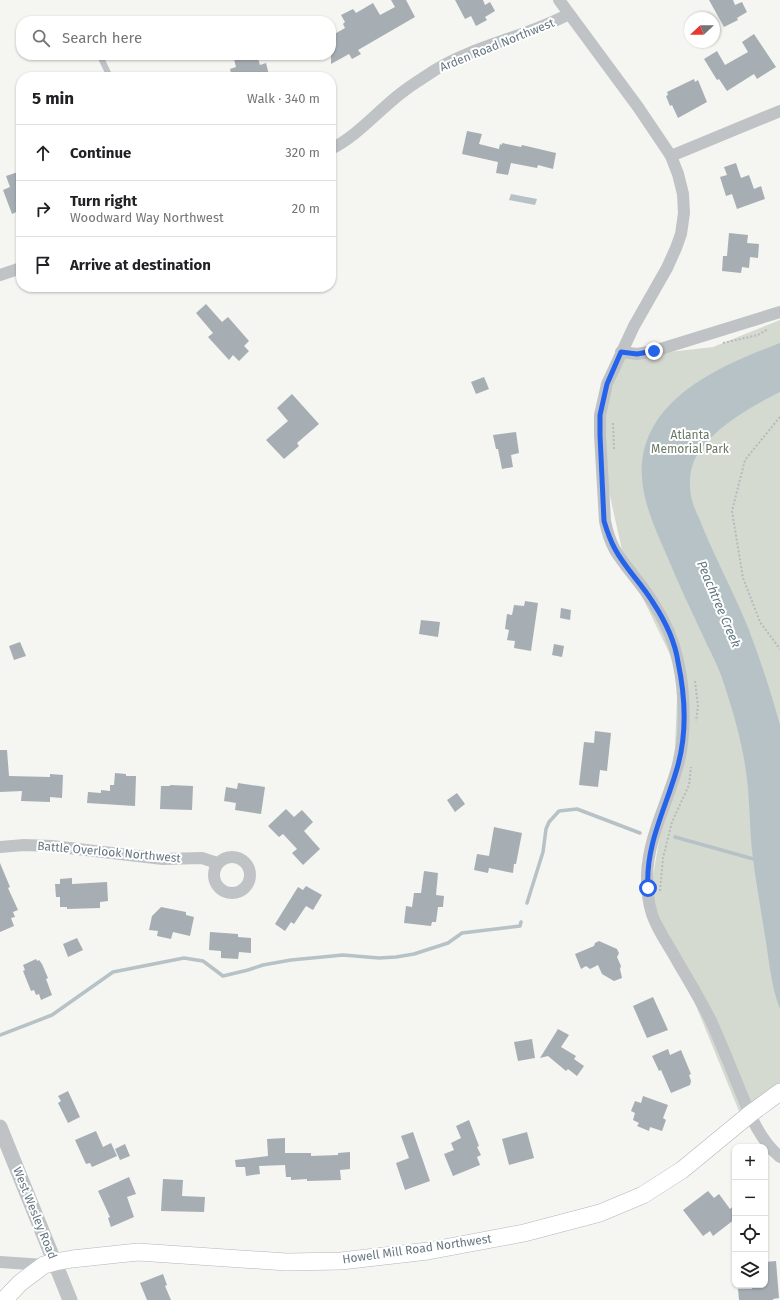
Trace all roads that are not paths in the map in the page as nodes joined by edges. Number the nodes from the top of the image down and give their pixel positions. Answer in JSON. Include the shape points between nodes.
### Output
{"nodes":[{"id":1,"x":559,"y":0,"type":"edge"},
{"id":2,"x":569,"y":14,"type":"junction"},
{"id":3,"x":102,"y":60,"type":"edge"},
{"id":4,"x":108,"y":72,"type":"edge"},
{"id":5,"x":780,"y":111,"type":"edge"},
{"id":6,"x":336,"y":146,"type":"edge"},
{"id":7,"x":671,"y":156,"type":"junction"},
{"id":8,"x":16,"y":270,"type":"edge"},
{"id":9,"x":0,"y":275,"type":"edge"},
{"id":10,"x":780,"y":312,"type":"edge"},
{"id":11,"x":621,"y":352,"type":"junction"},
{"id":12,"x":0,"y":847,"type":"edge"},
{"id":13,"x":217,"y":863,"type":"dead end"},
{"id":14,"x":779,"y":1093,"type":"edge"},
{"id":15,"x":750,"y":1114,"type":"junction"},
{"id":16,"x":0,"y":1127,"type":"edge"},
{"id":17,"x":780,"y":1157,"type":"edge"},
{"id":18,"x":0,"y":1262,"type":"edge"},
{"id":19,"x":49,"y":1264,"type":"junction"},
{"id":20,"x":4,"y":1300,"type":"edge"},
{"id":21,"x":70,"y":1300,"type":"edge"}],
"edges":[{"from":1,"to":2,"type":"street"},
{"from":2,"to":6,"type":"street","name":"Arden Road Northwest","via":[[553,23],[436,69],[401,93],[348,139]]},
{"from":2,"to":7,"type":"street"},
{"from":3,"to":4,"type":"lane"},
{"from":5,"to":7,"type":"street"},
{"from":7,"to":11,"type":"street","via":[[683,194],[681,234],[667,268]]},
{"from":8,"to":9,"type":"street"},
{"from":10,"to":11,"type":"street","via":[[654,351],[637,354]]},
{"from":11,"to":15,"type":"street","via":[[607,384],[600,415],[604,521],[615,550],[652,601],[666,627],[678,661],[683,696],[681,752],[652,847],[647,875],[648,898],[659,930],[712,1023]]},
{"from":12,"to":13,"type":"street","name":"Battle Overlook Northwest","via":[[52,846],[163,858],[202,858]]},
{"from":14,"to":15,"type":"main road","name":"Howell Mill Road Northwest"},
{"from":15,"to":17,"type":"street","via":[[760,1135]]},
{"from":15,"to":19,"type":"main road","name":"Howell Mill Road Northwest","via":[[682,1170],[643,1195],[600,1213],[524,1234],[428,1251],[341,1261],[287,1262],[138,1252]]},
{"from":16,"to":19,"type":"street","name":"West Wesley Road"},
{"from":18,"to":19,"type":"street"},
{"from":19,"to":20,"type":"main road","name":"Howell Mill Road Northwest","via":[[20,1283]]},
{"from":19,"to":21,"type":"street","name":"West Wesley Road"}]}
